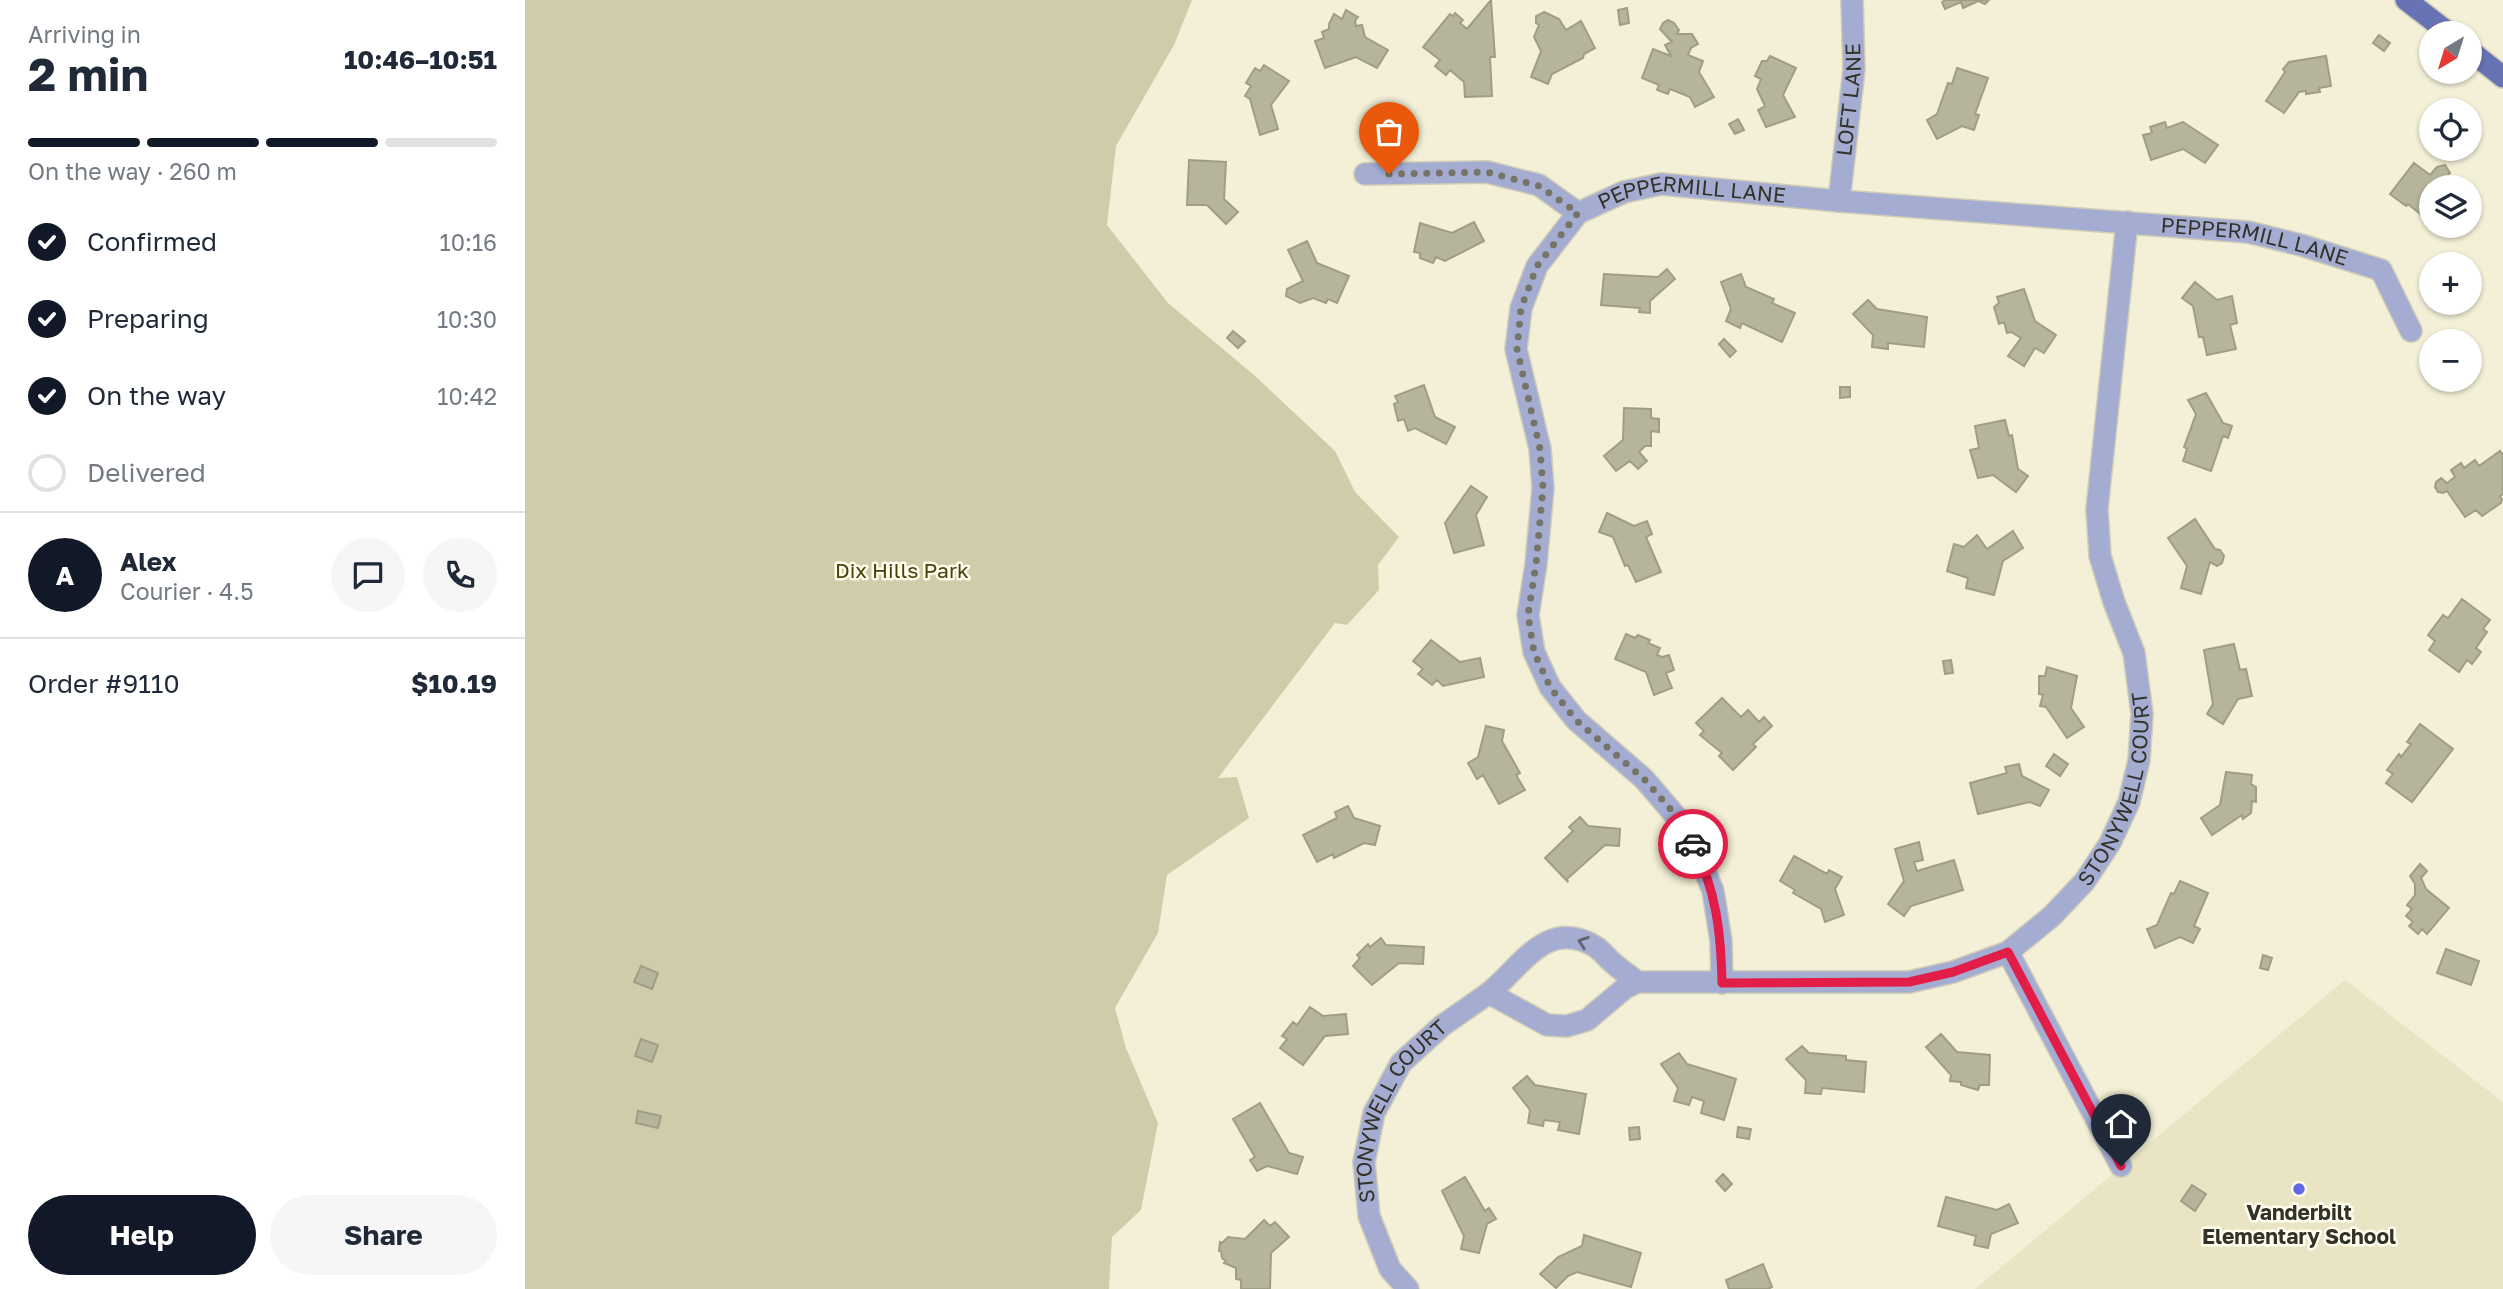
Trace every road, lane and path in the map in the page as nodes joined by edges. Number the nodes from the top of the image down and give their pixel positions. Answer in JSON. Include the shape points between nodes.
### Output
{"nodes":[{"id":1,"x":1852,"y":0,"type":"edge"},
{"id":2,"x":2406,"y":0,"type":"edge"},
{"id":3,"x":2433,"y":21,"type":"edge"},
{"id":4,"x":2482,"y":60,"type":"edge"},
{"id":5,"x":2503,"y":77,"type":"edge"},
{"id":6,"x":1365,"y":174,"type":"dead end"},
{"id":7,"x":1839,"y":201,"type":"junction"},
{"id":8,"x":1578,"y":213,"type":"junction"},
{"id":9,"x":2127,"y":222,"type":"junction"},
{"id":10,"x":2411,"y":331,"type":"dead end"},
{"id":11,"x":2008,"y":952,"type":"junction"},
{"id":12,"x":1637,"y":982,"type":"junction"},
{"id":13,"x":1722,"y":983,"type":"junction"},
{"id":14,"x":1489,"y":993,"type":"junction"},
{"id":15,"x":2121,"y":1166,"type":"dead end"},
{"id":16,"x":1408,"y":1289,"type":"edge"}],
"edges":[{"from":1,"to":7,"type":"street","name":"LOFT LANE","via":[[1854,69]]},
{"from":2,"to":3,"type":"main road"},
{"from":4,"to":5,"type":"main road"},
{"from":6,"to":8,"type":"street","via":[[1487,172],[1539,186]]},
{"from":7,"to":8,"type":"street","name":"PEPPERMILL LANE","via":[[1661,184],[1624,192]]},
{"from":7,"to":9,"type":"street","name":"PEPPERMILL LANE"},
{"from":8,"to":13,"type":"street","name":"PEPPERMILL LANE","via":[[1537,266],[1521,308],[1517,349],[1540,449],[1543,488],[1528,615],[1534,652],[1550,687],[1576,720],[1644,779],[1695,846],[1713,891]]},
{"from":9,"to":10,"type":"street","name":"PEPPERMILL LANE","via":[[2248,232],[2381,270]]},
{"from":9,"to":11,"type":"street","name":"STONYWELL COURT","via":[[2097,509],[2100,556],[2134,653],[2143,714],[2139,760],[2129,802],[2111,843],[2085,881],[2052,916]]},
{"from":11,"to":13,"type":"street","name":"STONYWELL COURT","via":[[1909,982]]},
{"from":11,"to":15,"type":"street"},
{"from":12,"to":13,"type":"street","name":"STONYWELL COURT"},
{"from":12,"to":14,"type":"street","via":[[1587,1020],[1567,1026],[1547,1024]]},
{"from":12,"to":14,"type":"street","name":"STONYWELL COURT","one_way":true,"via":[[1598,948],[1580,939],[1560,937],[1540,944]]},
{"from":14,"to":16,"type":"street","name":"STONYWELL COURT","via":[[1443,1025],[1401,1063],[1374,1113],[1364,1162],[1369,1216],[1390,1269]]}]}
